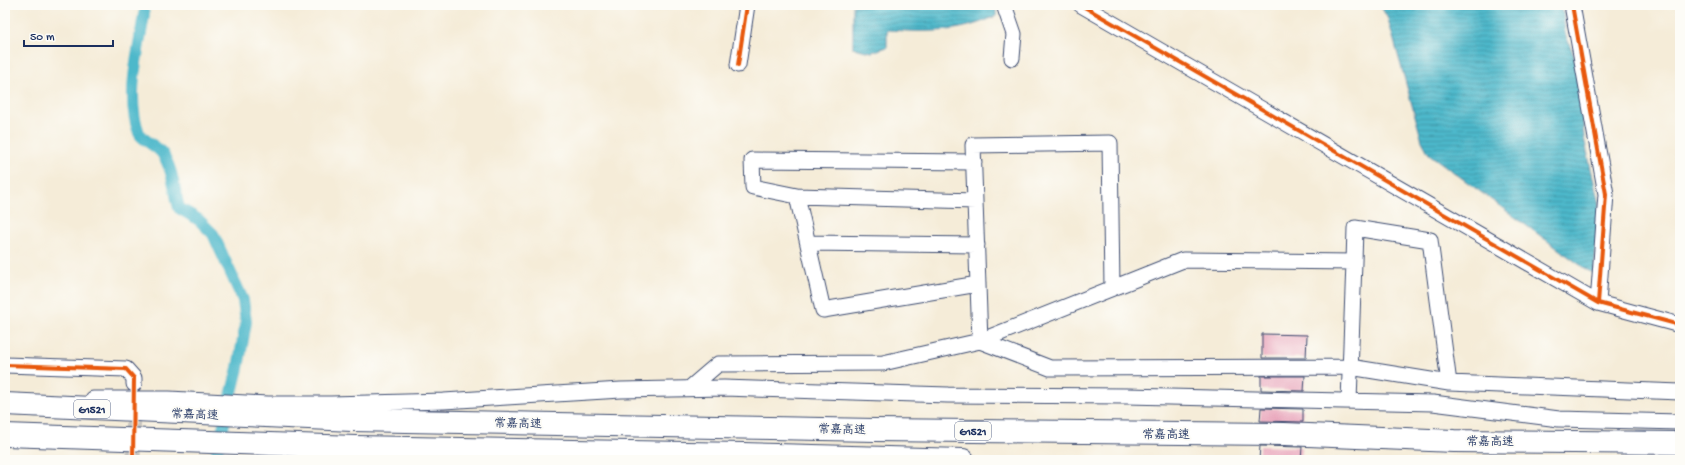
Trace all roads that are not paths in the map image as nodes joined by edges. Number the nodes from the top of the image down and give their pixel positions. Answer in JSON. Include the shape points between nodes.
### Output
{"nodes":[{"id":1,"x":747,"y":5,"type":"edge"},
{"id":2,"x":1004,"y":5,"type":"edge"},
{"id":3,"x":1081,"y":5,"type":"edge"},
{"id":4,"x":1572,"y":5,"type":"edge"},
{"id":5,"x":1012,"y":58,"type":"dead end"},
{"id":6,"x":738,"y":65,"type":"dead end"},
{"id":7,"x":974,"y":162,"type":"junction"},
{"id":8,"x":797,"y":196,"type":"junction"},
{"id":9,"x":975,"y":201,"type":"junction"},
{"id":10,"x":808,"y":243,"type":"junction"},
{"id":11,"x":977,"y":245,"type":"junction"},
{"id":12,"x":1354,"y":262,"type":"junction"},
{"id":13,"x":978,"y":284,"type":"junction"},
{"id":14,"x":1112,"y":288,"type":"junction"},
{"id":15,"x":1598,"y":303,"type":"junction"},
{"id":16,"x":1680,"y":325,"type":"edge"},
{"id":17,"x":980,"y":341,"type":"junction"},
{"id":18,"x":5,"y":365,"type":"edge"},
{"id":19,"x":1350,"y":367,"type":"junction"},
{"id":20,"x":1449,"y":383,"type":"junction"},
{"id":21,"x":134,"y":384,"type":"tunnel mouth"},
{"id":22,"x":690,"y":388,"type":"junction"},
{"id":23,"x":1680,"y":392,"type":"edge"},
{"id":24,"x":1349,"y":402,"type":"junction"},
{"id":25,"x":5,"y":404,"type":"edge"},
{"id":26,"x":260,"y":410,"type":"junction"},
{"id":27,"x":1680,"y":422,"type":"edge"},
{"id":28,"x":5,"y":435,"type":"edge"},
{"id":29,"x":1680,"y":443,"type":"edge"},
{"id":30,"x":264,"y":444,"type":"junction"},
{"id":31,"x":426,"y":460,"type":"edge"},
{"id":32,"x":963,"y":460,"type":"edge"}],
"edges":[{"from":1,"to":6,"type":"street"},
{"from":2,"to":5,"type":"street","via":[[1014,34]]},
{"from":3,"to":15,"type":"street"},
{"from":4,"to":15,"type":"street","via":[[1606,194]]},
{"from":7,"to":8,"type":"street","via":[[752,160],[754,187]]},
{"from":7,"to":9,"type":"street"},
{"from":7,"to":14,"type":"street","via":[[973,145],[1110,143]]},
{"from":8,"to":9,"type":"street"},
{"from":8,"to":10,"type":"street"},
{"from":9,"to":11,"type":"street"},
{"from":10,"to":11,"type":"street"},
{"from":10,"to":13,"type":"street","via":[[822,310]]},
{"from":11,"to":13,"type":"street"},
{"from":12,"to":14,"type":"street","via":[[1183,260]]},
{"from":12,"to":19,"type":"street"},
{"from":12,"to":20,"type":"street","via":[[1355,228],[1430,240]]},
{"from":13,"to":17,"type":"street"},
{"from":14,"to":17,"type":"street"},
{"from":15,"to":16,"type":"street"},
{"from":17,"to":19,"type":"street","via":[[1050,368]]},
{"from":17,"to":22,"type":"street","via":[[883,363],[718,364]]},
{"from":18,"to":21,"type":"street","via":[[126,369],[134,378]]},
{"from":19,"to":20,"type":"street"},
{"from":19,"to":24,"type":"street"},
{"from":20,"to":23,"type":"street"},
{"from":22,"to":24,"type":"street"},
{"from":22,"to":26,"type":"street","via":[[331,404]]},
{"from":24,"to":27,"type":"street","via":[[1434,404],[1559,419]]},
{"from":25,"to":26,"type":"highway","name":"常嘉高速","number":"G1521","via":[[178,413]]},
{"from":25,"to":26,"type":"street","via":[[110,398],[203,401]]},
{"from":26,"to":29,"type":"highway","name":"常嘉高速","number":"G1521","via":[[360,420],[868,430],[1284,434],[1454,441]]},
{"from":28,"to":30,"type":"highway"},
{"from":30,"to":31,"type":"street","via":[[341,454]]},
{"from":30,"to":32,"type":"highway"}]}
